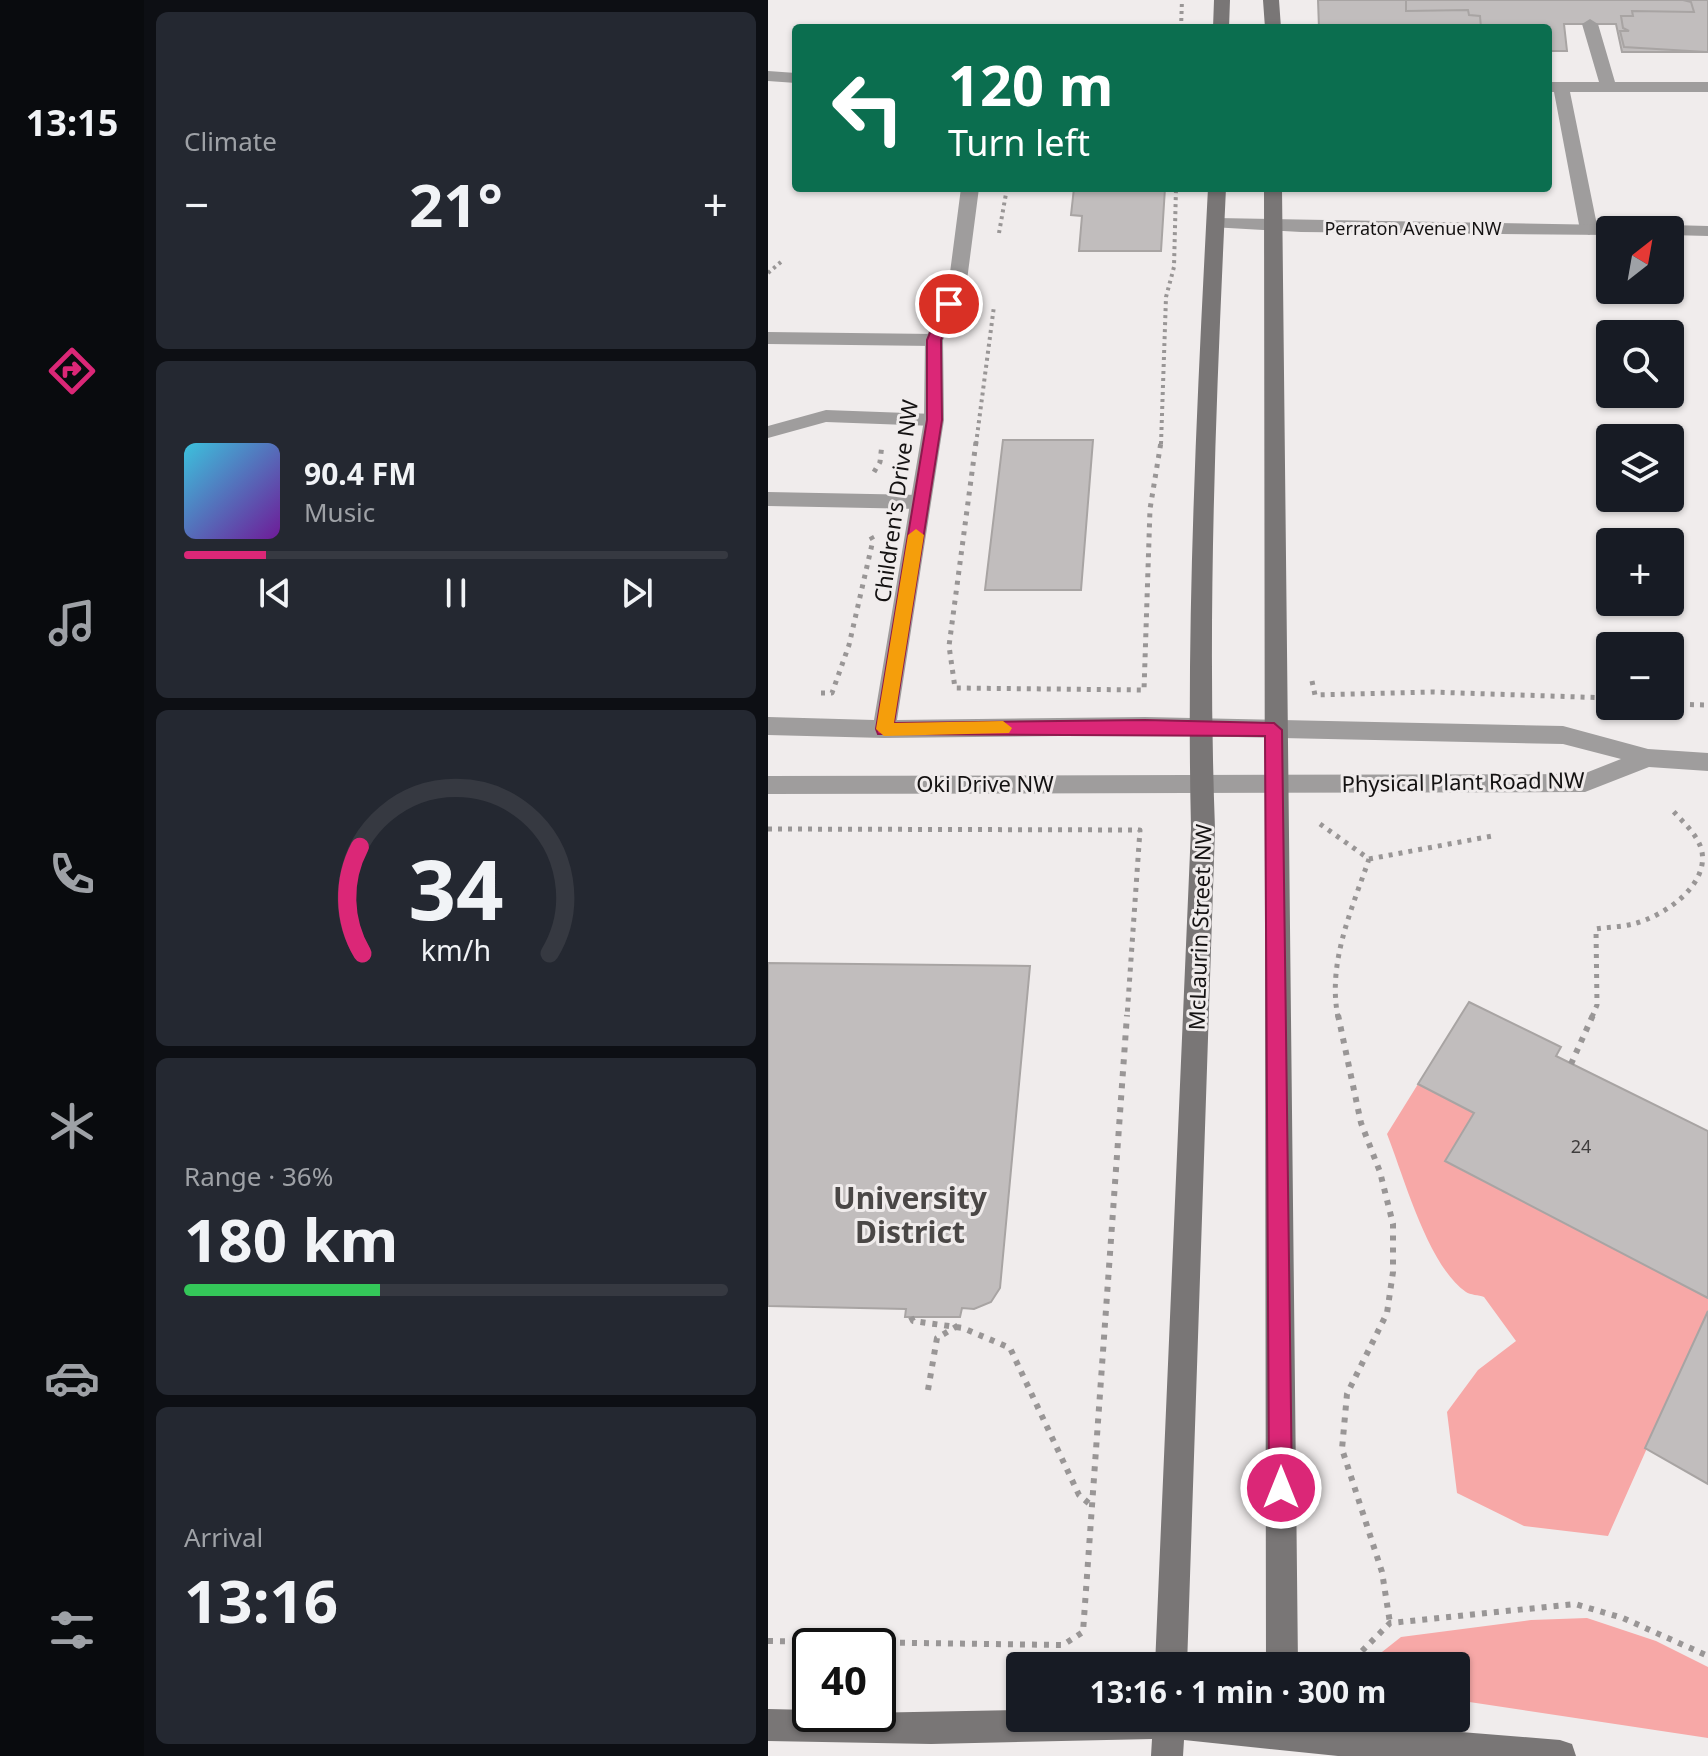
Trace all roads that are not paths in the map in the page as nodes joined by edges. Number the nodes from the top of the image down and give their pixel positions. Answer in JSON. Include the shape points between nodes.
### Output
{"nodes":[{"id":1,"x":1222,"y":0,"type":"edge"},
{"id":2,"x":1271,"y":0,"type":"edge"},
{"id":3,"x":1221,"y":24,"type":"edge"},
{"id":4,"x":1273,"y":24,"type":"edge"},
{"id":5,"x":1590,"y":24,"type":"dead end"},
{"id":6,"x":768,"y":76,"type":"edge"},
{"id":7,"x":792,"y":78,"type":"edge"},
{"id":8,"x":1554,"y":87,"type":"edge"},
{"id":9,"x":1708,"y":87,"type":"edge"},
{"id":10,"x":1609,"y":88,"type":"junction"},
{"id":11,"x":969,"y":192,"type":"edge"},
{"id":12,"x":1217,"y":192,"type":"edge"},
{"id":13,"x":1273,"y":192,"type":"edge"},
{"id":14,"x":1217,"y":223,"type":"junction"},
{"id":15,"x":1272,"y":226,"type":"junction"},
{"id":16,"x":1589,"y":230,"type":"junction"},
{"id":17,"x":1596,"y":230,"type":"edge"},
{"id":18,"x":1684,"y":230,"type":"edge"},
{"id":19,"x":1708,"y":231,"type":"edge"},
{"id":20,"x":768,"y":338,"type":"edge"},
{"id":21,"x":934,"y":340,"type":"junction"},
{"id":22,"x":934,"y":420,"type":"junction"},
{"id":23,"x":768,"y":432,"type":"edge"},
{"id":24,"x":768,"y":499,"type":"edge"},
{"id":25,"x":921,"y":502,"type":"junction"},
{"id":26,"x":768,"y":726,"type":"edge"},
{"id":27,"x":1200,"y":727,"type":"junction"},
{"id":28,"x":884,"y":729,"type":"junction"},
{"id":29,"x":1274,"y":730,"type":"junction"},
{"id":30,"x":1648,"y":758,"type":"junction"},
{"id":31,"x":1708,"y":762,"type":"edge"},
{"id":32,"x":1202,"y":781,"type":"junction"},
{"id":33,"x":1274,"y":782,"type":"junction"},
{"id":34,"x":768,"y":785,"type":"edge"},
{"id":35,"x":1171,"y":1652,"type":"edge"},
{"id":36,"x":1282,"y":1652,"type":"edge"},
{"id":37,"x":768,"y":1725,"type":"edge"},
{"id":38,"x":1006,"y":1725,"type":"edge"},
{"id":39,"x":1168,"y":1732,"type":"edge"},
{"id":40,"x":1254,"y":1732,"type":"edge"},
{"id":41,"x":1283,"y":1736,"type":"edge"},
{"id":42,"x":1167,"y":1756,"type":"edge"},
{"id":43,"x":1560,"y":1756,"type":"edge"}],
"edges":[{"from":1,"to":3,"type":"street"},
{"from":2,"to":4,"type":"street"},
{"from":5,"to":10,"type":"street"},
{"from":6,"to":7,"type":"street"},
{"from":8,"to":10,"type":"street"},
{"from":8,"to":16,"type":"street"},
{"from":9,"to":10,"type":"street"},
{"from":11,"to":21,"type":"street","name":"Children's Drive NW","via":[[957,288]]},
{"from":12,"to":14,"type":"street","name":"McLaurin Street NW"},
{"from":13,"to":15,"type":"street"},
{"from":14,"to":15,"type":"street","name":"Perraton Avenue NW"},
{"from":14,"to":27,"type":"street","name":"McLaurin Street NW","via":[[1203,467]]},
{"from":15,"to":16,"type":"street","name":"Perraton Avenue NW"},
{"from":15,"to":29,"type":"street"},
{"from":16,"to":17,"type":"street","name":"Perraton Avenue NW"},
{"from":18,"to":19,"type":"street"},
{"from":20,"to":21,"type":"street"},
{"from":21,"to":22,"type":"street","name":"Children's Drive NW"},
{"from":22,"to":23,"type":"street","via":[[826,416]]},
{"from":22,"to":25,"type":"street","name":"Children's Drive NW"},
{"from":24,"to":25,"type":"street"},
{"from":25,"to":28,"type":"street","name":"Children's Drive NW"},
{"from":26,"to":28,"type":"street"},
{"from":27,"to":28,"type":"street"},
{"from":27,"to":29,"type":"street","name":"Physical Plant Road NW"},
{"from":27,"to":32,"type":"street","name":"McLaurin Street NW"},
{"from":29,"to":30,"type":"street","name":"Physical Plant Road NW","via":[[1563,735]]},
{"from":29,"to":33,"type":"street"},
{"from":30,"to":31,"type":"street","name":"Physical Plant Road NW"},
{"from":30,"to":33,"type":"street","name":"Physical Plant Road NW","via":[[1585,783]]},
{"from":32,"to":33,"type":"street","name":"Physical Plant Road NW"},
{"from":32,"to":34,"type":"street","name":"Oki Drive NW"},
{"from":32,"to":35,"type":"street","name":"McLaurin Street NW"},
{"from":33,"to":36,"type":"street"},
{"from":37,"to":38,"type":"street"},
{"from":39,"to":42,"type":"street"},
{"from":40,"to":41,"type":"street"},
{"from":41,"to":43,"type":"street"}]}
